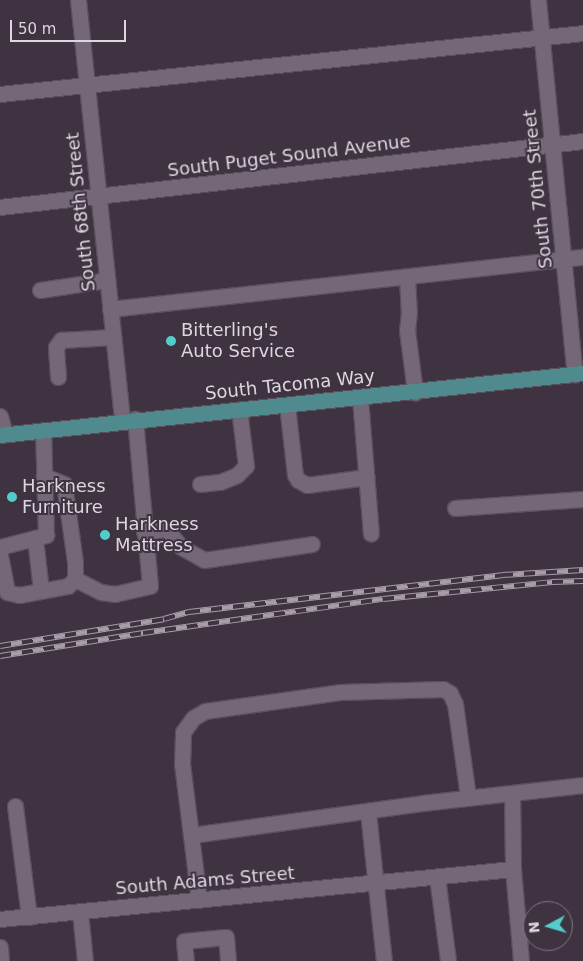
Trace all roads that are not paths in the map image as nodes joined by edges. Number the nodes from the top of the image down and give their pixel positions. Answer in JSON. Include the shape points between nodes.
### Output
{"nodes":[{"id":1,"x":78,"y":0,"type":"edge"},
{"id":2,"x":538,"y":0,"type":"edge"},
{"id":3,"x":583,"y":33,"type":"edge"},
{"id":4,"x":542,"y":38,"type":"junction"},
{"id":5,"x":87,"y":84,"type":"junction"},
{"id":6,"x":0,"y":94,"type":"edge"},
{"id":7,"x":583,"y":141,"type":"edge"},
{"id":8,"x":552,"y":144,"type":"junction"},
{"id":9,"x":98,"y":196,"type":"junction"},
{"id":10,"x":0,"y":207,"type":"edge"},
{"id":11,"x":583,"y":257,"type":"edge"},
{"id":12,"x":563,"y":259,"type":"junction"},
{"id":13,"x":407,"y":277,"type":"junction"},
{"id":14,"x":107,"y":280,"type":"junction"},
{"id":15,"x":40,"y":290,"type":"dead end"},
{"id":16,"x":110,"y":309,"type":"junction"},
{"id":17,"x":113,"y":337,"type":"junction"},
{"id":18,"x":581,"y":375,"type":"edge"},
{"id":19,"x":58,"y":376,"type":"dead end"},
{"id":20,"x":415,"y":392,"type":"junction"},
{"id":21,"x":360,"y":398,"type":"junction"},
{"id":22,"x":287,"y":405,"type":"junction"},
{"id":23,"x":239,"y":409,"type":"junction"},
{"id":24,"x":0,"y":416,"type":"edge"},
{"id":25,"x":128,"y":420,"type":"junction"},
{"id":26,"x":42,"y":430,"type":"junction"},
{"id":27,"x":2,"y":435,"type":"edge"},
{"id":28,"x":44,"y":476,"type":"junction"},
{"id":29,"x":366,"y":477,"type":"junction"},
{"id":30,"x":200,"y":484,"type":"dead end"},
{"id":31,"x":583,"y":499,"type":"edge"},
{"id":32,"x":455,"y":508,"type":"dead end"},
{"id":33,"x":144,"y":532,"type":"junction"},
{"id":34,"x":371,"y":534,"type":"dead end"},
{"id":35,"x":35,"y":538,"type":"junction"},
{"id":36,"x":312,"y":544,"type":"dead end"},
{"id":37,"x":0,"y":547,"type":"edge"},
{"id":38,"x":0,"y":555,"type":"edge"},
{"id":39,"x":75,"y":579,"type":"junction"},
{"id":40,"x":41,"y":591,"type":"junction"},
{"id":41,"x":583,"y":785,"type":"edge"},
{"id":42,"x":512,"y":793,"type":"junction"},
{"id":43,"x":468,"y":797,"type":"junction"},
{"id":44,"x":15,"y":806,"type":"dead end"},
{"id":45,"x":368,"y":812,"type":"junction"},
{"id":46,"x":192,"y":835,"type":"junction"},
{"id":47,"x":513,"y":869,"type":"junction"},
{"id":48,"x":437,"y":877,"type":"junction"},
{"id":49,"x":377,"y":883,"type":"junction"},
{"id":50,"x":198,"y":900,"type":"junction"},
{"id":51,"x":80,"y":912,"type":"junction"},
{"id":52,"x":29,"y":917,"type":"junction"},
{"id":53,"x":0,"y":919,"type":"edge"},
{"id":54,"x":0,"y":947,"type":"edge"},
{"id":55,"x":1,"y":961,"type":"edge"},
{"id":56,"x":85,"y":961,"type":"edge"},
{"id":57,"x":186,"y":961,"type":"edge"},
{"id":58,"x":228,"y":961,"type":"edge"},
{"id":59,"x":384,"y":961,"type":"edge"},
{"id":60,"x":448,"y":961,"type":"edge"},
{"id":61,"x":522,"y":961,"type":"edge"}],
"edges":[{"from":1,"to":5,"type":"street","name":"South 68th Street"},
{"from":2,"to":4,"type":"street","name":"South 70th Street"},
{"from":3,"to":4,"type":"street"},
{"from":4,"to":5,"type":"street"},
{"from":4,"to":8,"type":"street","name":"South 70th Street"},
{"from":5,"to":6,"type":"street"},
{"from":5,"to":9,"type":"street","name":"South 68th Street"},
{"from":7,"to":8,"type":"street","name":"South Puget Sound Avenue"},
{"from":8,"to":9,"type":"street","name":"South Puget Sound Avenue"},
{"from":8,"to":12,"type":"street","name":"South 70th Street"},
{"from":9,"to":10,"type":"street","name":"South Puget Sound Avenue"},
{"from":9,"to":14,"type":"street","name":"South 68th Street"},
{"from":11,"to":12,"type":"street"},
{"from":12,"to":13,"type":"street"},
{"from":12,"to":18,"type":"street","name":"South 70th Street"},
{"from":13,"to":16,"type":"street"},
{"from":13,"to":20,"type":"street","via":[[407,330]]},
{"from":14,"to":15,"type":"street"},
{"from":14,"to":16,"type":"street","name":"South 68th Street"},
{"from":16,"to":17,"type":"street","name":"South 68th Street"},
{"from":17,"to":19,"type":"street","via":[[61,340],[56,347]]},
{"from":17,"to":25,"type":"street","name":"South 68th Street"},
{"from":18,"to":20,"type":"main road","name":"South Tacoma Way"},
{"from":20,"to":21,"type":"main road","name":"South Tacoma Way"},
{"from":21,"to":22,"type":"main road","name":"South Tacoma Way"},
{"from":21,"to":29,"type":"street"},
{"from":22,"to":23,"type":"main road","name":"South Tacoma Way"},
{"from":22,"to":29,"type":"street","via":[[298,480],[307,485]]},
{"from":23,"to":25,"type":"main road","name":"South Tacoma Way"},
{"from":23,"to":30,"type":"street","via":[[246,466],[237,475],[220,482]]},
{"from":24,"to":27,"type":"street"},
{"from":25,"to":26,"type":"main road","name":"South Tacoma Way"},
{"from":25,"to":33,"type":"street","name":"South 68th Street"},
{"from":26,"to":27,"type":"main road","name":"South Tacoma Way"},
{"from":26,"to":28,"type":"street"},
{"from":28,"to":35,"type":"street","via":[[46,535]]},
{"from":28,"to":39,"type":"street","via":[[64,484]]},
{"from":29,"to":34,"type":"street"},
{"from":31,"to":32,"type":"street"},
{"from":33,"to":36,"type":"street","via":[[166,529],[181,547],[204,560]]},
{"from":33,"to":39,"type":"street","name":"South 68th Street","via":[[150,586],[115,594],[100,592]]},
{"from":35,"to":37,"type":"street"},
{"from":35,"to":40,"type":"street"},
{"from":38,"to":40,"type":"street","via":[[7,592],[19,596]]},
{"from":39,"to":40,"type":"street","via":[[68,586]]},
{"from":41,"to":42,"type":"street"},
{"from":42,"to":43,"type":"street"},
{"from":42,"to":47,"type":"street"},
{"from":43,"to":45,"type":"street"},
{"from":43,"to":46,"type":"street","via":[[455,704],[450,693],[443,689],[340,692],[222,708],[193,718],[183,732],[182,764]]},
{"from":44,"to":52,"type":"street"},
{"from":45,"to":46,"type":"street"},
{"from":45,"to":49,"type":"street"},
{"from":46,"to":50,"type":"street"},
{"from":47,"to":48,"type":"street","name":"South Adams Street"},
{"from":47,"to":61,"type":"street"},
{"from":48,"to":49,"type":"street","name":"South Adams Street"},
{"from":48,"to":60,"type":"street"},
{"from":49,"to":50,"type":"street","name":"South Adams Street"},
{"from":49,"to":59,"type":"street"},
{"from":50,"to":51,"type":"street","name":"South Adams Street"},
{"from":51,"to":52,"type":"street","name":"South Adams Street"},
{"from":51,"to":56,"type":"street"},
{"from":52,"to":53,"type":"street","name":"South Adams Street"},
{"from":54,"to":55,"type":"street"},
{"from":57,"to":58,"type":"street","via":[[184,940],[226,936]]}]}
